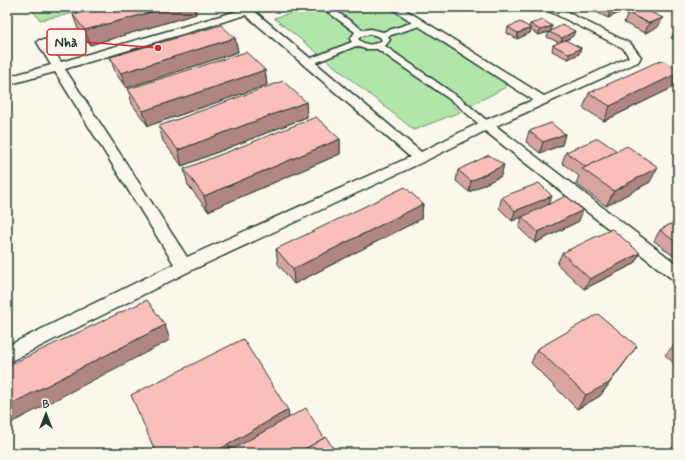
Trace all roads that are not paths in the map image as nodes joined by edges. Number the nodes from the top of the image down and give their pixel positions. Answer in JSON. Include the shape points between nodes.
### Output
{"nodes":[{"id":1,"x":262,"y":7,"type":"edge"},
{"id":2,"x":325,"y":7,"type":"edge"},
{"id":3,"x":394,"y":7,"type":"edge"},
{"id":4,"x":549,"y":7,"type":"edge"},
{"id":5,"x":248,"y":11,"type":"junction"},
{"id":6,"x":420,"y":23,"type":"junction"},
{"id":7,"x":361,"y":33,"type":"junction"},
{"id":8,"x":383,"y":35,"type":"junction"},
{"id":9,"x":43,"y":42,"type":"dead end"},
{"id":10,"x":357,"y":43,"type":"junction"},
{"id":11,"x":379,"y":46,"type":"junction"},
{"id":12,"x":308,"y":63,"type":"junction"},
{"id":13,"x":58,"y":67,"type":"junction"},
{"id":14,"x":7,"y":81,"type":"edge"},
{"id":15,"x":543,"y":101,"type":"junction"},
{"id":16,"x":486,"y":125,"type":"junction"},
{"id":17,"x":420,"y":158,"type":"junction"},
{"id":18,"x":184,"y":266,"type":"junction"},
{"id":19,"x":678,"y":274,"type":"edge"},
{"id":20,"x":7,"y":355,"type":"edge"}],
"edges":[{"from":1,"to":5,"type":"street"},
{"from":2,"to":7,"type":"street"},
{"from":3,"to":6,"type":"street"},
{"from":4,"to":15,"type":"street","via":[[628,46],[636,57]]},
{"from":5,"to":12,"type":"street"},
{"from":5,"to":13,"type":"street"},
{"from":6,"to":8,"type":"street"},
{"from":6,"to":15,"type":"street"},
{"from":7,"to":8,"type":"street","via":[[376,32]]},
{"from":7,"to":10,"type":"street","via":[[354,39]]},
{"from":8,"to":11,"type":"street","via":[[386,40]]},
{"from":9,"to":13,"type":"street"},
{"from":10,"to":11,"type":"street","via":[[370,47]]},
{"from":10,"to":12,"type":"street"},
{"from":11,"to":16,"type":"street","via":[[458,101]]},
{"from":12,"to":17,"type":"street"},
{"from":13,"to":14,"type":"street"},
{"from":13,"to":18,"type":"street"},
{"from":15,"to":16,"type":"street"},
{"from":16,"to":17,"type":"street"},
{"from":16,"to":19,"type":"street"},
{"from":17,"to":18,"type":"street"},
{"from":18,"to":20,"type":"street"}]}
